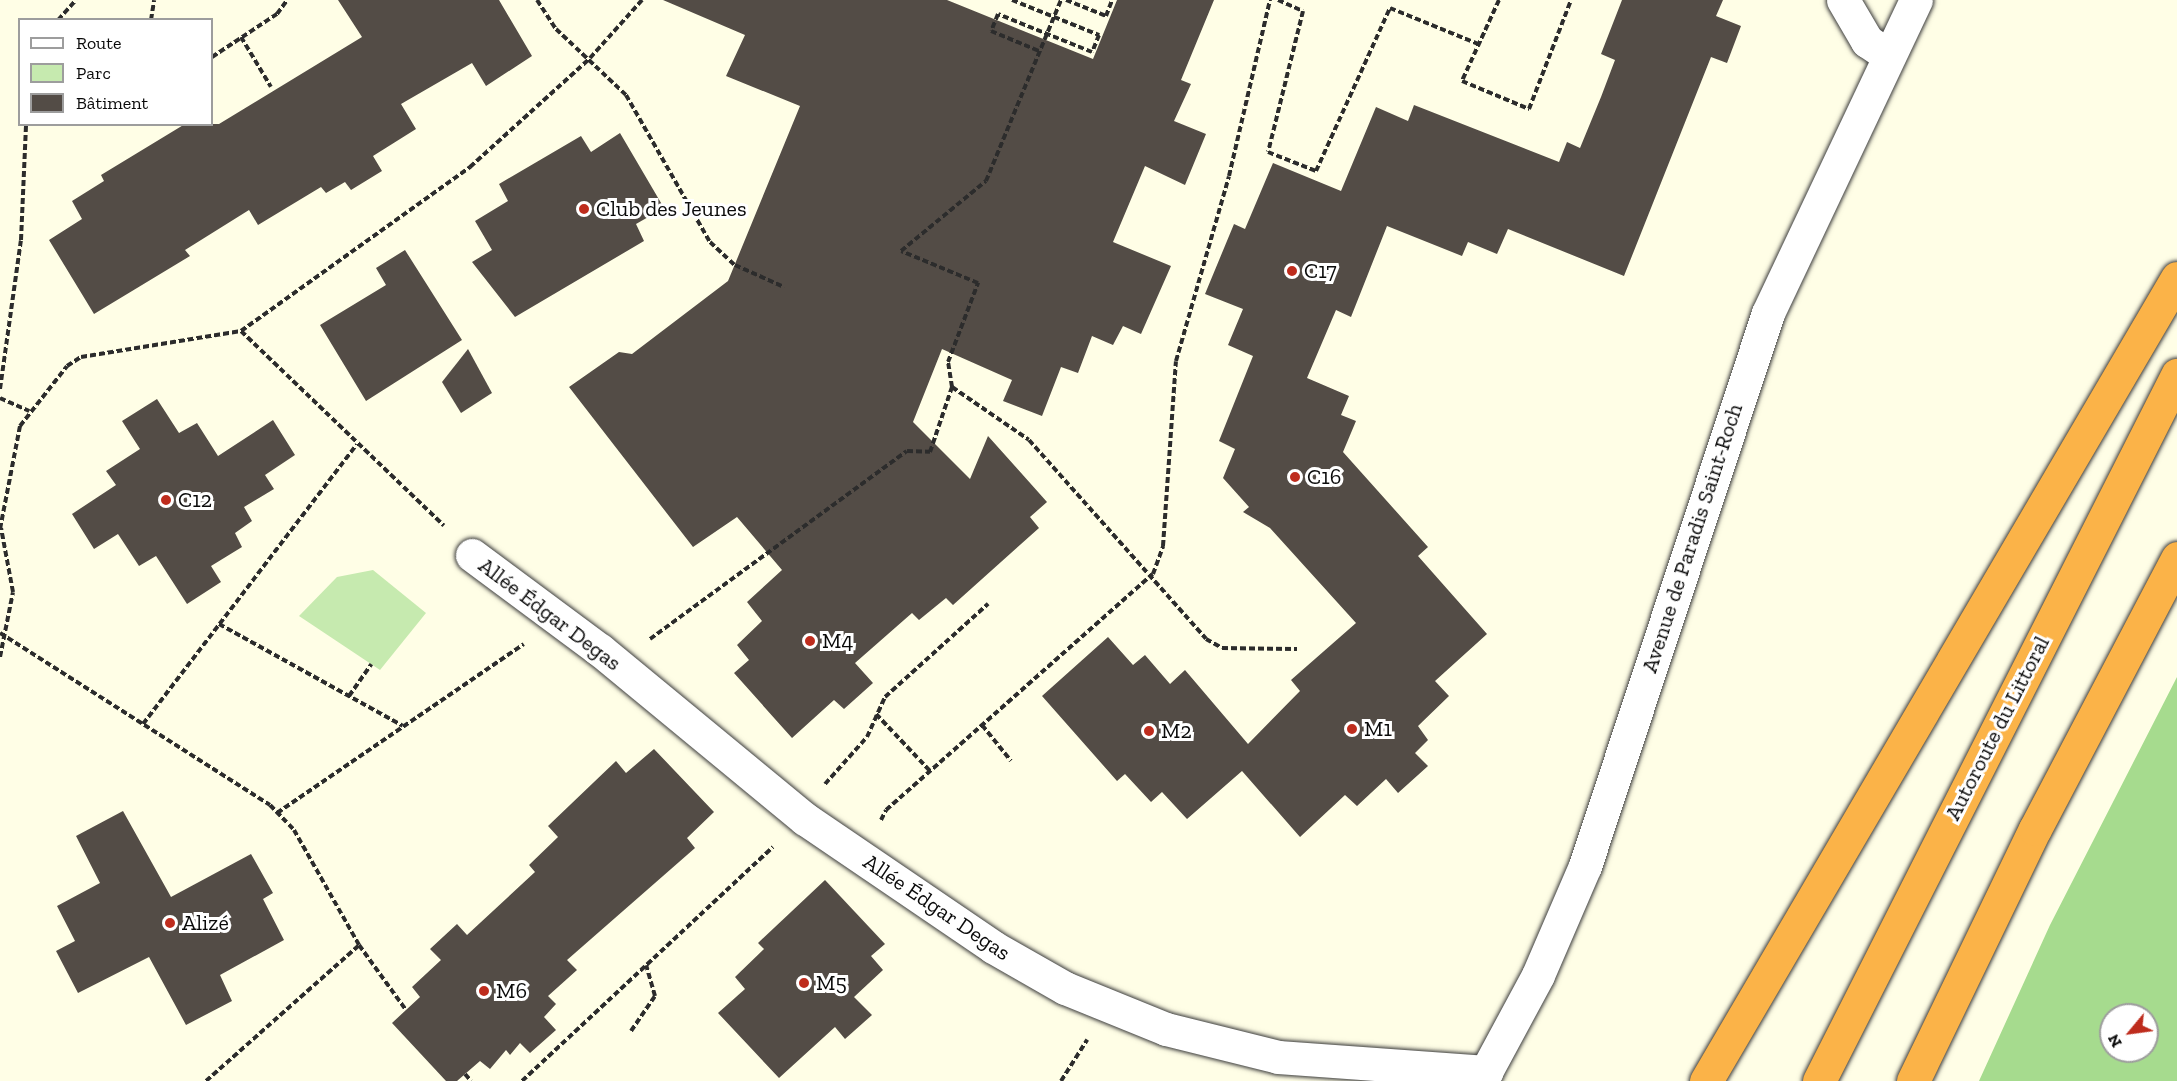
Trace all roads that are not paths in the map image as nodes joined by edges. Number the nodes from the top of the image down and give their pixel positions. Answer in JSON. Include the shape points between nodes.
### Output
{"nodes":[{"id":1,"x":1843,"y":0,"type":"edge"},
{"id":2,"x":1916,"y":0,"type":"edge"},
{"id":3,"x":1888,"y":55,"type":"junction"},
{"id":4,"x":2177,"y":278,"type":"edge"},
{"id":5,"x":2177,"y":375,"type":"edge"},
{"id":6,"x":472,"y":555,"type":"road end"},
{"id":7,"x":2177,"y":558,"type":"edge"},
{"id":8,"x":1483,"y":1076,"type":"edge"},
{"id":9,"x":1706,"y":1081,"type":"edge"},
{"id":10,"x":1819,"y":1081,"type":"edge"},
{"id":11,"x":1913,"y":1081,"type":"edge"}],
"edges":[{"from":1,"to":3,"type":"street","via":[[1867,41]]},
{"from":2,"to":3,"type":"street","name":"Avenue de Paradis Saint-Roch"},
{"from":3,"to":8,"type":"street","name":"Avenue de Paradis Saint-Roch","via":[[1768,313],[1585,866],[1538,975]]},
{"from":4,"to":9,"type":"highway"},
{"from":5,"to":10,"type":"highway","name":"Autoroute du Littoral"},
{"from":6,"to":8,"type":"street","name":"Allée Édgar Degas","via":[[615,662],[805,819],[993,947],[1065,988],[1166,1029],[1278,1057]]},
{"from":7,"to":11,"type":"highway","via":[[2034,829]]}]}
